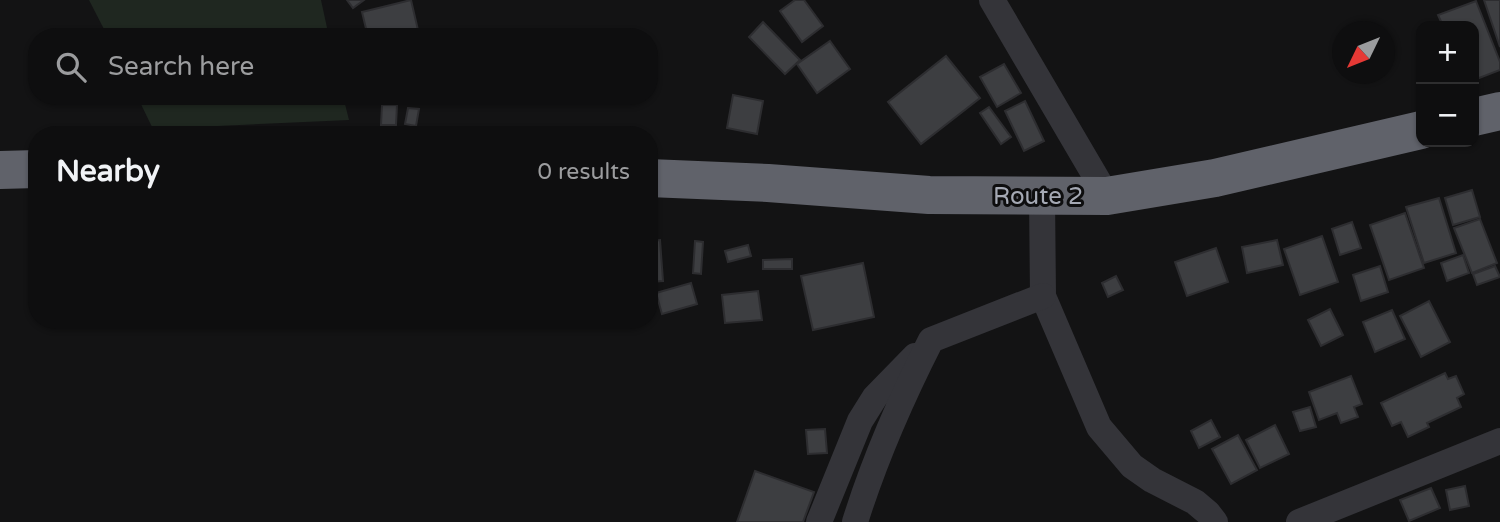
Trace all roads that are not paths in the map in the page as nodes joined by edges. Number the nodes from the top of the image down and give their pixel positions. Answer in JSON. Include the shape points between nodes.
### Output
{"nodes":[{"id":1,"x":992,"y":0,"type":"edge"},
{"id":2,"x":1500,"y":111,"type":"edge"},
{"id":3,"x":1479,"y":116,"type":"edge"},
{"id":4,"x":1416,"y":131,"type":"edge"},
{"id":5,"x":28,"y":169,"type":"edge"},
{"id":6,"x":0,"y":170,"type":"edge"},
{"id":7,"x":658,"y":178,"type":"edge"},
{"id":8,"x":1107,"y":196,"type":"junction"},
{"id":9,"x":1042,"y":197,"type":"junction"},
{"id":10,"x":1043,"y":296,"type":"junction"},
{"id":11,"x":931,"y":340,"type":"junction"},
{"id":12,"x":1500,"y":441,"type":"edge"},
{"id":13,"x":819,"y":522,"type":"edge"},
{"id":14,"x":855,"y":522,"type":"edge"},
{"id":15,"x":1215,"y":522,"type":"edge"},
{"id":16,"x":1299,"y":522,"type":"edge"}],
"edges":[{"from":1,"to":8,"type":"street"},
{"from":2,"to":3,"type":"highway"},
{"from":4,"to":8,"type":"highway","name":"Route 2","via":[[1215,178]]},
{"from":5,"to":6,"type":"highway"},
{"from":7,"to":9,"type":"highway","name":"Route 2"},
{"from":8,"to":9,"type":"highway","name":"Route 2"},
{"from":9,"to":10,"type":"street"},
{"from":10,"to":11,"type":"street"},
{"from":10,"to":15,"type":"street","via":[[1099,428],[1132,466],[1195,502]]},
{"from":11,"to":13,"type":"street","via":[[875,397],[860,421]]},
{"from":11,"to":14,"type":"street","via":[[897,407]]},
{"from":12,"to":16,"type":"street"}]}
